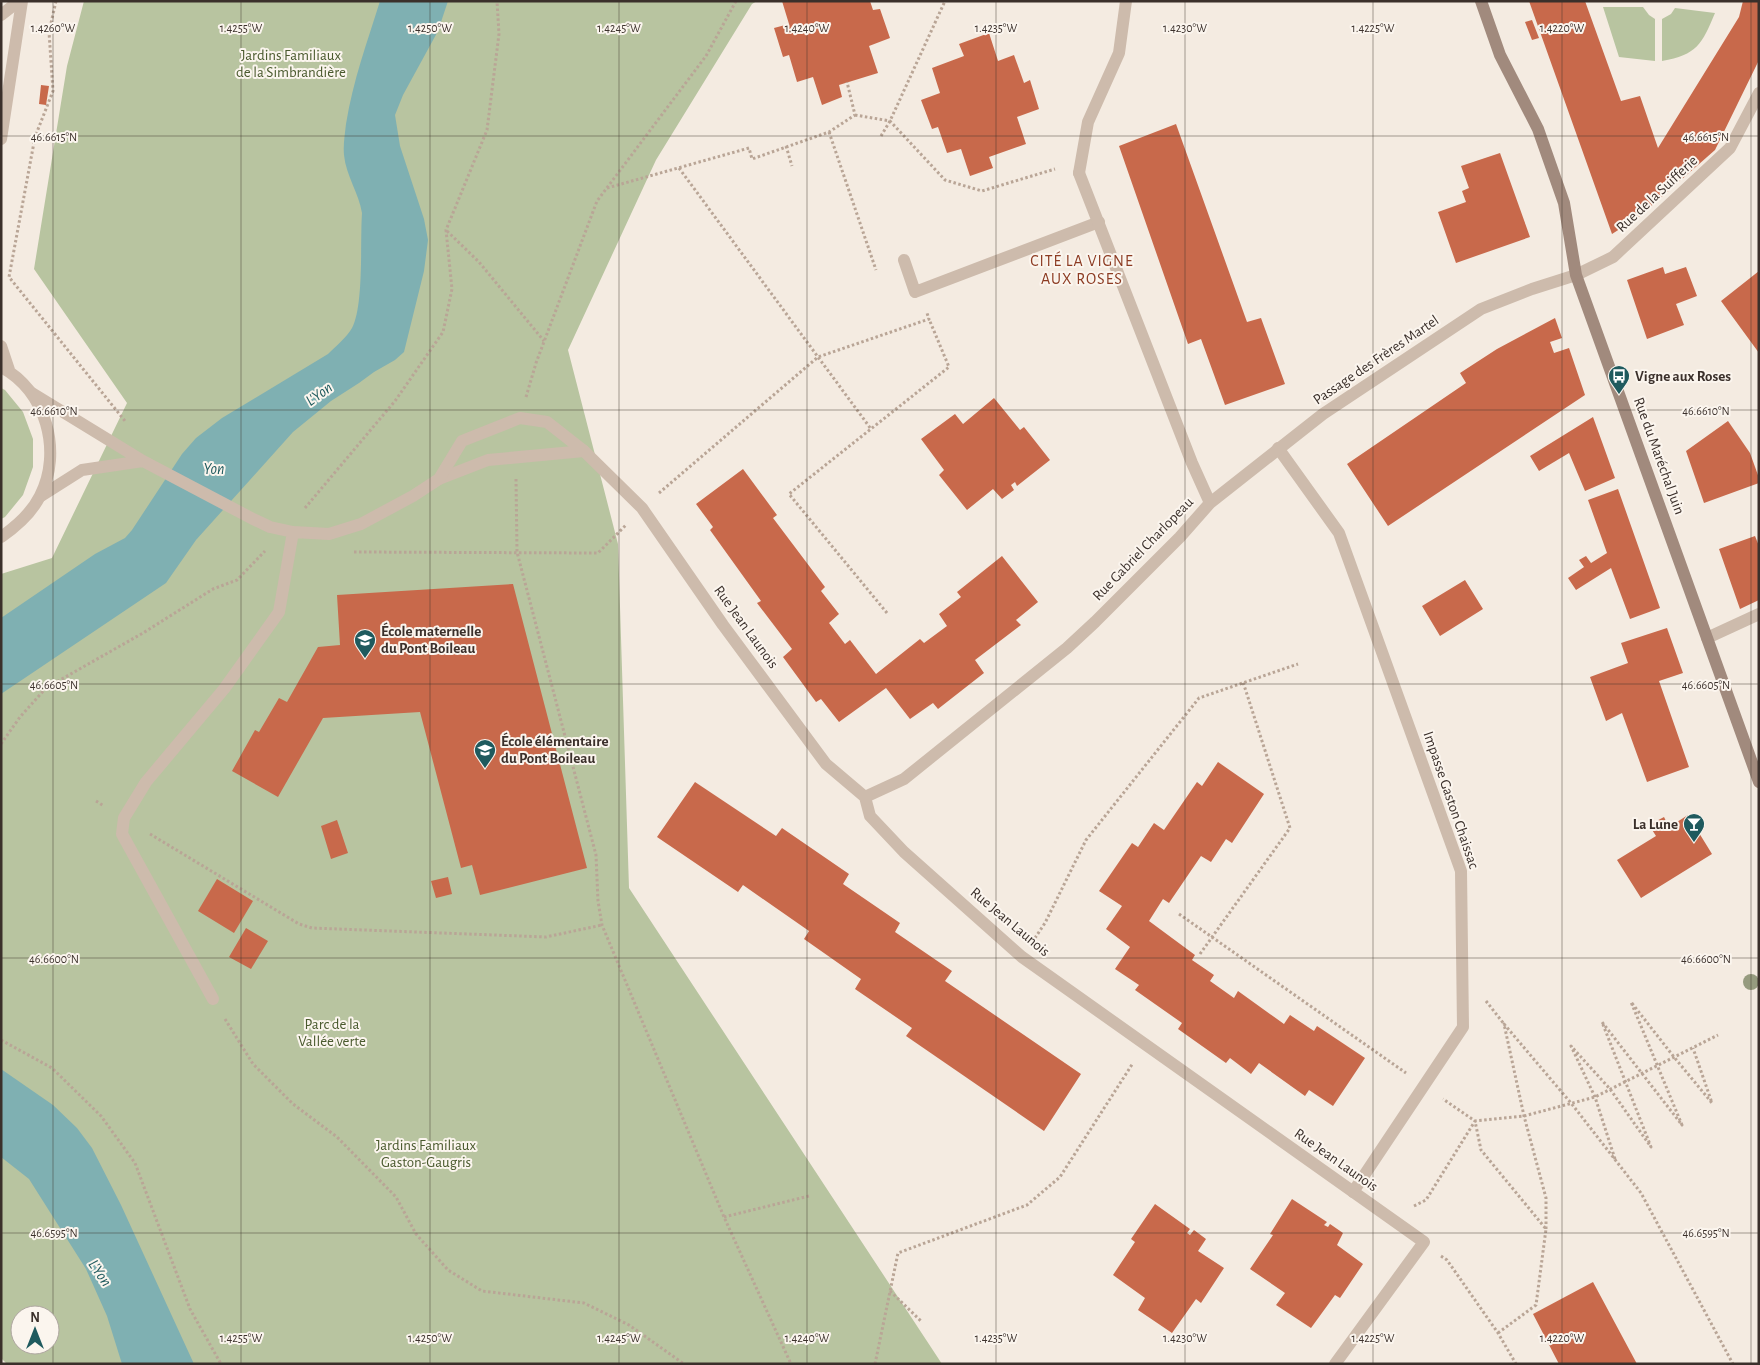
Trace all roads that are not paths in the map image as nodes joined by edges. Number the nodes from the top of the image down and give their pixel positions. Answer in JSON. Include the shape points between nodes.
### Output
{"nodes":[{"id":1,"x":20,"y":1,"type":"edge"},
{"id":2,"x":1126,"y":1,"type":"edge"},
{"id":3,"x":1481,"y":1,"type":"edge"},
{"id":4,"x":1,"y":15,"type":"edge"},
{"id":5,"x":1759,"y":93,"type":"edge"},
{"id":6,"x":1,"y":139,"type":"edge"},
{"id":7,"x":1100,"y":222,"type":"junction"},
{"id":8,"x":904,"y":260,"type":"dead end"},
{"id":9,"x":1576,"y":275,"type":"junction"},
{"id":10,"x":1,"y":346,"type":"edge"},
{"id":11,"x":5,"y":368,"type":"edge"},
{"id":12,"x":32,"y":394,"type":"junction"},
{"id":13,"x":1278,"y":448,"type":"junction"},
{"id":14,"x":584,"y":451,"type":"junction"},
{"id":15,"x":142,"y":461,"type":"junction"},
{"id":16,"x":439,"y":479,"type":"junction"},
{"id":17,"x":41,"y":496,"type":"junction"},
{"id":18,"x":1210,"y":502,"type":"junction"},
{"id":19,"x":290,"y":531,"type":"junction"},
{"id":20,"x":1,"y":537,"type":"edge"},
{"id":21,"x":1759,"y":614,"type":"edge"},
{"id":22,"x":1707,"y":638,"type":"junction"},
{"id":23,"x":1759,"y":782,"type":"edge"},
{"id":24,"x":865,"y":797,"type":"junction"},
{"id":25,"x":213,"y":999,"type":"road end"},
{"id":26,"x":1353,"y":1192,"type":"junction"},
{"id":27,"x":1335,"y":1364,"type":"edge"}],
"edges":[{"from":1,"to":4,"type":"street"},
{"from":1,"to":6,"type":"street"},
{"from":2,"to":7,"type":"street","name":"Rue Gabriel Charlopeau","via":[[1119,52],[1088,122],[1080,167]]},
{"from":3,"to":9,"type":"main road","name":"Rue du Maréchal Juin","via":[[1500,55],[1538,129],[1564,203]]},
{"from":5,"to":9,"type":"street","name":"Rue de la Suifferie","via":[[1730,148],[1613,257]]},
{"from":7,"to":8,"type":"street","via":[[915,292]]},
{"from":7,"to":18,"type":"street","name":"Rue Gabriel Charlopeau"},
{"from":9,"to":13,"type":"street","name":"Passage des Frères Martel","via":[[1481,309],[1323,414]]},
{"from":9,"to":22,"type":"main road","name":"Rue du Maréchal Juin"},
{"from":10,"to":11,"type":"street"},
{"from":11,"to":12,"type":"street"},
{"from":12,"to":15,"type":"street"},
{"from":12,"to":17,"type":"street","via":[[45,418],[50,443],[49,470]]},
{"from":13,"to":18,"type":"street","name":"Passage des Frères Martel"},
{"from":13,"to":26,"type":"street","name":"Impasse Gaston Chaissac","via":[[1340,533],[1461,871],[1463,1027]]},
{"from":14,"to":16,"type":"street","via":[[488,460]]},
{"from":14,"to":16,"type":"street","name":"Rue Jean Launois","via":[[547,422],[520,418],[462,441]]},
{"from":14,"to":24,"type":"street","name":"Rue Jean Launois","via":[[642,508],[723,625],[826,764]]},
{"from":15,"to":17,"type":"street","via":[[82,470]]},
{"from":15,"to":19,"type":"street","via":[[253,520]]},
{"from":16,"to":19,"type":"street","via":[[361,524],[329,534]]},
{"from":17,"to":20,"type":"street","via":[[23,521]]},
{"from":18,"to":24,"type":"street","name":"Rue Gabriel Charlopeau","via":[[1174,544],[1067,648],[904,779]]},
{"from":19,"to":25,"type":"street","via":[[279,612],[224,689],[146,782],[124,818],[122,834]]},
{"from":21,"to":22,"type":"street"},
{"from":22,"to":23,"type":"main road","name":"Rue du Maréchal Juin"},
{"from":24,"to":26,"type":"street","name":"Rue Jean Launois","via":[[870,816],[904,852],[1022,957]]},
{"from":26,"to":27,"type":"street","name":"Rue Jean Launois","via":[[1424,1242]]}]}
